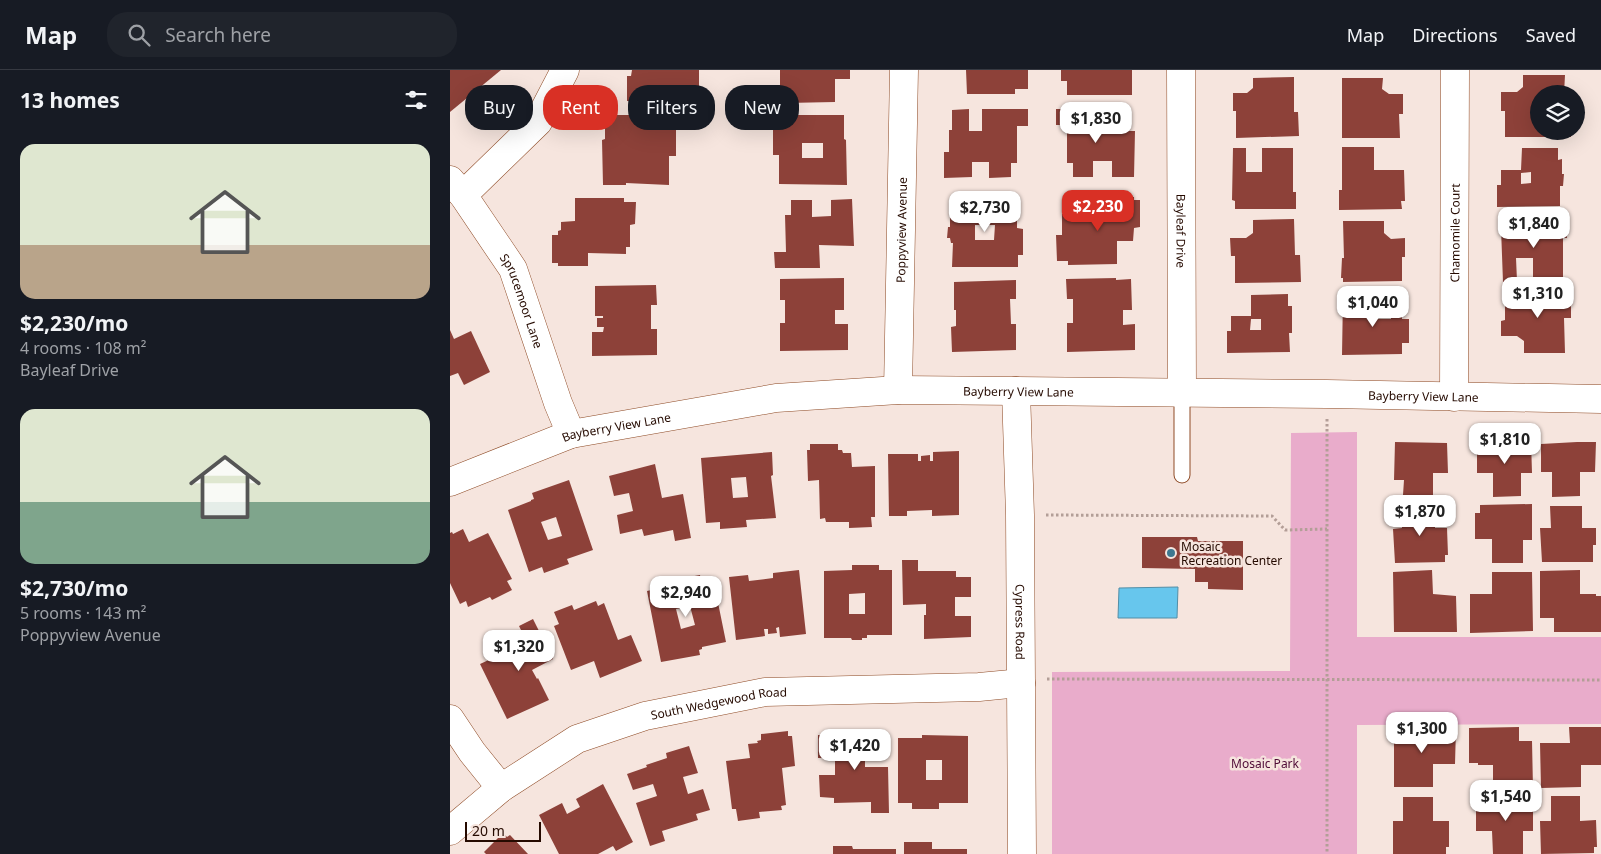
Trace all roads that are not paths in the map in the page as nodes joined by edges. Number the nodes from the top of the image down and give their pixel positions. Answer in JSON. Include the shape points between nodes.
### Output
{"nodes":[{"id":1,"x":565,"y":70,"type":"edge"},
{"id":2,"x":904,"y":70,"type":"edge"},
{"id":3,"x":1181,"y":70,"type":"edge"},
{"id":4,"x":1455,"y":70,"type":"edge"},
{"id":5,"x":457,"y":187,"type":"edge"},
{"id":6,"x":898,"y":390,"type":"junction"},
{"id":7,"x":1016,"y":391,"type":"junction"},
{"id":8,"x":1182,"y":392,"type":"junction"},
{"id":9,"x":1454,"y":397,"type":"junction"},
{"id":10,"x":1601,"y":399,"type":"edge"},
{"id":11,"x":571,"y":434,"type":"junction"},
{"id":12,"x":1182,"y":475,"type":"dead end"},
{"id":13,"x":450,"y":482,"type":"edge"},
{"id":14,"x":1021,"y":681,"type":"junction"},
{"id":15,"x":450,"y":719,"type":"edge"},
{"id":16,"x":501,"y":788,"type":"junction"},
{"id":17,"x":450,"y":831,"type":"edge"},
{"id":18,"x":1022,"y":854,"type":"edge"}],
"edges":[{"from":1,"to":5,"type":"street","via":[[538,122]]},
{"from":2,"to":6,"type":"street","name":"Poppyview Avenue"},
{"from":3,"to":8,"type":"street","name":"Bayleaf Drive"},
{"from":4,"to":9,"type":"street","name":"Chamomile Court"},
{"from":5,"to":11,"type":"street","name":"Sprucemoor Lane","via":[[513,269]]},
{"from":6,"to":7,"type":"street","name":"Bayberry View Lane"},
{"from":6,"to":11,"type":"street","name":"Bayberry View Lane","via":[[776,398]]},
{"from":7,"to":8,"type":"street","name":"Bayberry View Lane"},
{"from":7,"to":14,"type":"street","name":"Cypress Road"},
{"from":8,"to":9,"type":"street","name":"Bayberry View Lane"},
{"from":8,"to":12,"type":"lane"},
{"from":9,"to":10,"type":"street","name":"Bayberry View Lane"},
{"from":11,"to":13,"type":"street","name":"Bayberry View Lane"},
{"from":14,"to":16,"type":"street","name":"South Wedgewood Road","via":[[979,687],[766,692],[645,716],[576,739]]},
{"from":14,"to":18,"type":"street","name":"Cypress Road"},
{"from":15,"to":16,"type":"street"},
{"from":16,"to":17,"type":"street","name":"South Wedgewood Road"}]}
